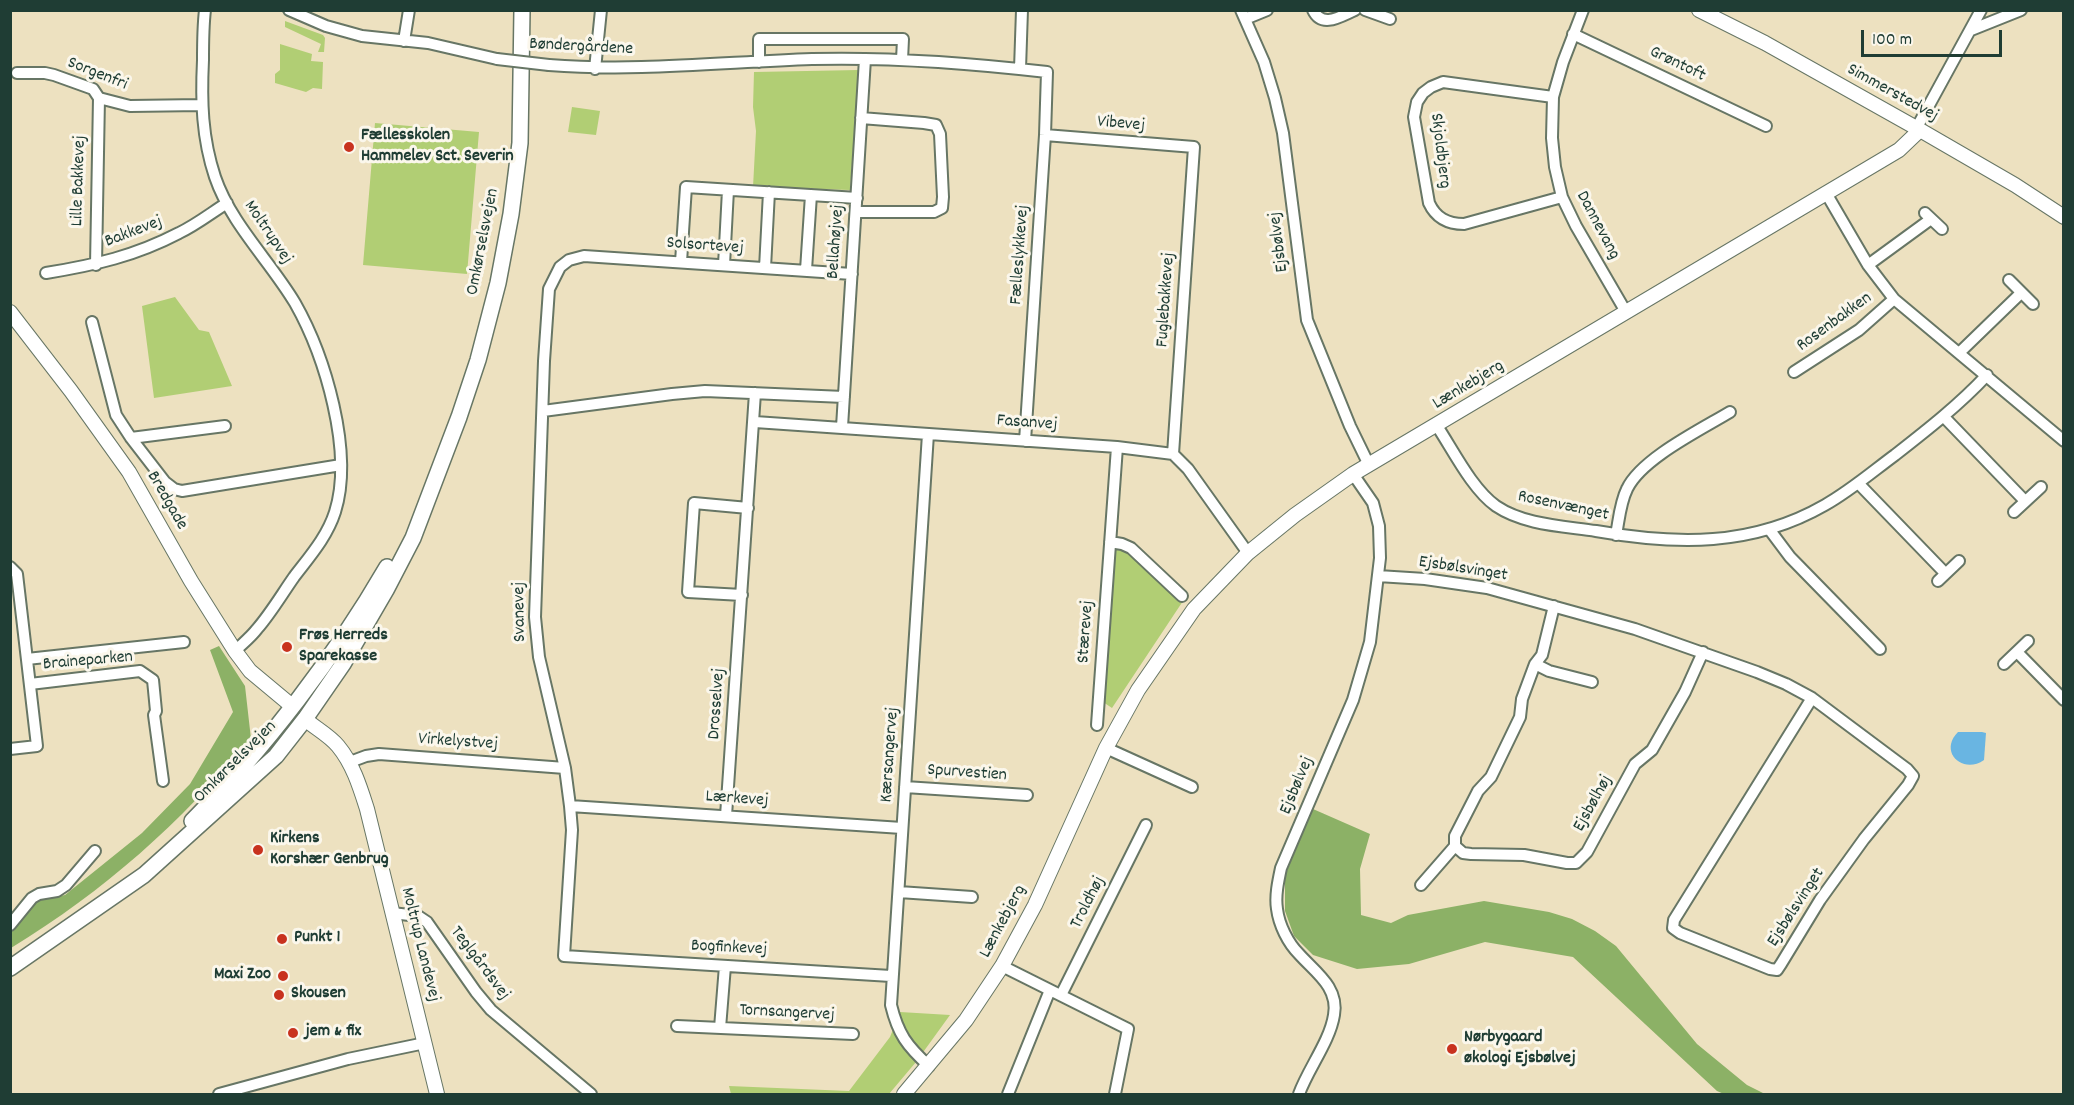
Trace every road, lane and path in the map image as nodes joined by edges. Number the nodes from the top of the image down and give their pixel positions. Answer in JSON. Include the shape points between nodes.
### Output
{"nodes":[{"id":1,"x":205,"y":10,"type":"edge"},
{"id":2,"x":290,"y":10,"type":"edge"},
{"id":3,"x":409,"y":10,"type":"edge"},
{"id":4,"x":522,"y":10,"type":"edge"},
{"id":5,"x":601,"y":10,"type":"edge"},
{"id":6,"x":1022,"y":10,"type":"edge"},
{"id":7,"x":1267,"y":10,"type":"edge"},
{"id":8,"x":1313,"y":10,"type":"edge"},
{"id":9,"x":1355,"y":10,"type":"edge"},
{"id":10,"x":1365,"y":10,"type":"edge"},
{"id":11,"x":1583,"y":10,"type":"edge"},
{"id":12,"x":1699,"y":10,"type":"edge"},
{"id":13,"x":1981,"y":10,"type":"edge"},
{"id":14,"x":2021,"y":10,"type":"edge"},
{"id":15,"x":1243,"y":15,"type":"edge"},
{"id":16,"x":1390,"y":19,"type":"dead end"},
{"id":17,"x":1971,"y":30,"type":"junction"},
{"id":18,"x":1573,"y":34,"type":"junction"},
{"id":19,"x":404,"y":41,"type":"junction"},
{"id":20,"x":865,"y":59,"type":"junction"},
{"id":21,"x":902,"y":60,"type":"junction"},
{"id":22,"x":759,"y":62,"type":"junction"},
{"id":23,"x":595,"y":69,"type":"junction"},
{"id":24,"x":1020,"y":69,"type":"junction"},
{"id":25,"x":1047,"y":72,"type":"joint"},
{"id":26,"x":17,"y":73,"type":"dead end"},
{"id":27,"x":1553,"y":97,"type":"junction"},
{"id":28,"x":99,"y":98,"type":"junction"},
{"id":29,"x":201,"y":105,"type":"junction"},
{"id":30,"x":861,"y":118,"type":"junction"},
{"id":31,"x":1766,"y":126,"type":"dead end"},
{"id":32,"x":1918,"y":129,"type":"junction"},
{"id":33,"x":1045,"y":135,"type":"junction"},
{"id":34,"x":1194,"y":147,"type":"joint"},
{"id":35,"x":728,"y":190,"type":"junction"},
{"id":36,"x":769,"y":192,"type":"junction"},
{"id":37,"x":1826,"y":193,"type":"junction"},
{"id":38,"x":811,"y":195,"type":"junction"},
{"id":39,"x":1562,"y":197,"type":"junction"},
{"id":40,"x":857,"y":198,"type":"junction"},
{"id":41,"x":227,"y":203,"type":"junction"},
{"id":42,"x":856,"y":212,"type":"junction"},
{"id":43,"x":2064,"y":218,"type":"edge"},
{"id":44,"x":1942,"y":229,"type":"dead end"},
{"id":45,"x":681,"y":262,"type":"junction"},
{"id":46,"x":96,"y":265,"type":"junction"},
{"id":47,"x":723,"y":265,"type":"junction"},
{"id":48,"x":1868,"y":265,"type":"junction"},
{"id":49,"x":560,"y":267,"type":"joint"},
{"id":50,"x":765,"y":268,"type":"junction"},
{"id":51,"x":806,"y":270,"type":"junction"},
{"id":52,"x":46,"y":273,"type":"dead end"},
{"id":53,"x":852,"y":274,"type":"junction"},
{"id":54,"x":2009,"y":280,"type":"dead end"},
{"id":55,"x":2021,"y":292,"type":"junction"},
{"id":56,"x":1894,"y":299,"type":"junction"},
{"id":57,"x":2033,"y":304,"type":"dead end"},
{"id":58,"x":10,"y":312,"type":"edge"},
{"id":59,"x":1626,"y":312,"type":"junction"},
{"id":60,"x":92,"y":322,"type":"dead end"},
{"id":61,"x":1959,"y":353,"type":"junction"},
{"id":62,"x":1794,"y":372,"type":"dead end"},
{"id":63,"x":1987,"y":375,"type":"junction"},
{"id":64,"x":755,"y":393,"type":"junction"},
{"id":65,"x":844,"y":398,"type":"junction"},
{"id":66,"x":543,"y":411,"type":"junction"},
{"id":67,"x":1730,"y":412,"type":"dead end"},
{"id":68,"x":1944,"y":417,"type":"junction"},
{"id":69,"x":754,"y":422,"type":"junction"},
{"id":70,"x":225,"y":426,"type":"dead end"},
{"id":71,"x":1437,"y":426,"type":"junction"},
{"id":72,"x":843,"y":427,"type":"junction"},
{"id":73,"x":928,"y":434,"type":"junction"},
{"id":74,"x":2061,"y":435,"type":"edge"},
{"id":75,"x":131,"y":438,"type":"junction"},
{"id":76,"x":1025,"y":441,"type":"junction"},
{"id":77,"x":1117,"y":447,"type":"junction"},
{"id":78,"x":1173,"y":454,"type":"junction"},
{"id":79,"x":341,"y":465,"type":"junction"},
{"id":80,"x":1369,"y":465,"type":"junction"},
{"id":81,"x":437,"y":473,"type":"junction"},
{"id":82,"x":1353,"y":474,"type":"junction"},
{"id":83,"x":1858,"y":483,"type":"junction"},
{"id":84,"x":2041,"y":487,"type":"dead end"},
{"id":85,"x":2025,"y":501,"type":"junction"},
{"id":86,"x":748,"y":508,"type":"junction"},
{"id":87,"x":2014,"y":512,"type":"dead end"},
{"id":88,"x":1769,"y":529,"type":"junction"},
{"id":89,"x":1617,"y":535,"type":"junction"},
{"id":90,"x":1110,"y":542,"type":"junction"},
{"id":91,"x":1248,"y":553,"type":"junction"},
{"id":92,"x":1959,"y":561,"type":"dead end"},
{"id":93,"x":10,"y":567,"type":"edge"},
{"id":94,"x":1378,"y":576,"type":"junction"},
{"id":95,"x":742,"y":595,"type":"junction"},
{"id":96,"x":1182,"y":596,"type":"dead end"},
{"id":97,"x":1554,"y":606,"type":"junction"},
{"id":98,"x":358,"y":615,"type":"junction"},
{"id":99,"x":2028,"y":641,"type":"dead end"},
{"id":100,"x":184,"y":642,"type":"dead end"},
{"id":101,"x":1880,"y":649,"type":"dead end"},
{"id":102,"x":235,"y":651,"type":"junction"},
{"id":103,"x":1703,"y":652,"type":"junction"},
{"id":104,"x":2017,"y":652,"type":"junction"},
{"id":105,"x":27,"y":659,"type":"junction"},
{"id":106,"x":1535,"y":664,"type":"junction"},
{"id":107,"x":2004,"y":664,"type":"dead end"},
{"id":108,"x":1592,"y":682,"type":"dead end"},
{"id":109,"x":30,"y":684,"type":"junction"},
{"id":110,"x":1812,"y":698,"type":"junction"},
{"id":111,"x":2064,"y":700,"type":"edge"},
{"id":112,"x":292,"y":706,"type":"junction"},
{"id":113,"x":305,"y":719,"type":"junction"},
{"id":114,"x":1097,"y":725,"type":"dead end"},
{"id":115,"x":1106,"y":748,"type":"junction"},
{"id":116,"x":10,"y":749,"type":"edge"},
{"id":117,"x":350,"y":762,"type":"junction"},
{"id":118,"x":565,"y":768,"type":"junction"},
{"id":119,"x":163,"y":782,"type":"dead end"},
{"id":120,"x":905,"y":787,"type":"junction"},
{"id":121,"x":1192,"y":788,"type":"dead end"},
{"id":122,"x":238,"y":792,"type":"junction"},
{"id":123,"x":1027,"y":795,"type":"dead end"},
{"id":124,"x":570,"y":806,"type":"junction"},
{"id":125,"x":726,"y":816,"type":"junction"},
{"id":126,"x":1146,"y":825,"type":"dead end"},
{"id":127,"x":902,"y":828,"type":"junction"},
{"id":128,"x":1455,"y":846,"type":"junction"},
{"id":129,"x":95,"y":851,"type":"dead end"},
{"id":130,"x":1421,"y":885,"type":"dead end"},
{"id":131,"x":899,"y":892,"type":"junction"},
{"id":132,"x":114,"y":895,"type":"junction"},
{"id":133,"x":972,"y":897,"type":"dead end"},
{"id":134,"x":392,"y":913,"type":"junction"},
{"id":135,"x":10,"y":925,"type":"edge"},
{"id":136,"x":564,"y":956,"type":"joint"},
{"id":137,"x":725,"y":966,"type":"junction"},
{"id":138,"x":1002,"y":966,"type":"junction"},
{"id":139,"x":10,"y":968,"type":"edge"},
{"id":140,"x":891,"y":976,"type":"junction"},
{"id":141,"x":1050,"y":990,"type":"junction"},
{"id":142,"x":1061,"y":995,"type":"junction"},
{"id":143,"x":677,"y":1026,"type":"dead end"},
{"id":144,"x":720,"y":1028,"type":"junction"},
{"id":145,"x":853,"y":1034,"type":"dead end"},
{"id":146,"x":425,"y":1043,"type":"junction"},
{"id":147,"x":928,"y":1066,"type":"junction"},
{"id":148,"x":219,"y":1095,"type":"edge"},
{"id":149,"x":437,"y":1095,"type":"edge"},
{"id":150,"x":591,"y":1095,"type":"edge"},
{"id":151,"x":904,"y":1095,"type":"edge"},
{"id":152,"x":1008,"y":1095,"type":"edge"},
{"id":153,"x":1115,"y":1095,"type":"edge"},
{"id":154,"x":1299,"y":1095,"type":"edge"}],
"edges":[{"from":1,"to":29,"type":"street","name":"Moltrupvej"},
{"from":2,"to":19,"type":"street","name":"Bøndergårdene","via":[[362,36]]},
{"from":3,"to":19,"type":"street"},
{"from":4,"to":81,"type":"main road","name":"Omkørselsvejen","via":[[520,143],[511,214],[478,360]]},
{"from":5,"to":23,"type":"street"},
{"from":6,"to":24,"type":"street"},
{"from":7,"to":15,"type":"street"},
{"from":8,"to":9,"type":"street","via":[[1324,21]]},
{"from":10,"to":16,"type":"street"},
{"from":11,"to":18,"type":"street","name":"Dannevang"},
{"from":12,"to":32,"type":"street","name":"Simmerstedvej"},
{"from":13,"to":17,"type":"street"},
{"from":14,"to":17,"type":"street"},
{"from":15,"to":80,"type":"street","name":"Ejsbølvej","via":[[1275,98],[1307,320]]},
{"from":17,"to":32,"type":"street"},
{"from":18,"to":27,"type":"street","name":"Dannevang"},
{"from":18,"to":31,"type":"street","name":"Grøntoft"},
{"from":19,"to":23,"type":"street","name":"Bøndergårdene","bridge":true,"via":[[496,59]]},
{"from":20,"to":21,"type":"street","name":"Bøndergårdene"},
{"from":20,"to":22,"type":"street","name":"Bøndergårdene"},
{"from":20,"to":30,"type":"street","name":"Bellahøjvej"},
{"from":21,"to":22,"type":"street","via":[[903,39],[759,39]]},
{"from":21,"to":24,"type":"street","name":"Bøndergårdene"},
{"from":22,"to":23,"type":"street","name":"Bøndergårdene"},
{"from":24,"to":25,"type":"street","name":"Bøndergårdene"},
{"from":25,"to":33,"type":"street","name":"Fælleslykkevej"},
{"from":26,"to":28,"type":"street","name":"Sorgenfri","via":[[54,75],[93,89]]},
{"from":27,"to":39,"type":"street","name":"Dannevang","via":[[1552,138]]},
{"from":27,"to":39,"type":"street","name":"Skjoldbjerg","via":[[1443,82],[1423,93],[1414,117],[1429,203],[1443,220],[1464,224]]},
{"from":28,"to":29,"type":"street","name":"Sorgenfri","via":[[130,106]]},
{"from":28,"to":46,"type":"street","name":"Lille Bakkevej"},
{"from":29,"to":41,"type":"street","name":"Moltrupvej","via":[[209,158]]},
{"from":30,"to":40,"type":"street","name":"Bellahøjvej"},
{"from":30,"to":42,"type":"street","via":[[936,125],[940,134],[943,197],[942,208],[934,212]]},
{"from":32,"to":37,"type":"street","name":"Lænkebjerg","via":[[1899,150]]},
{"from":32,"to":43,"type":"street","name":"Simmerstedvej"},
{"from":33,"to":34,"type":"street","name":"Vibevej"},
{"from":33,"to":76,"type":"street","name":"Fælleslykkevej"},
{"from":34,"to":78,"type":"street","name":"Fuglebakkevej"},
{"from":35,"to":36,"type":"street"},
{"from":35,"to":45,"type":"street","via":[[686,187]]},
{"from":35,"to":47,"type":"street"},
{"from":36,"to":38,"type":"street"},
{"from":36,"to":50,"type":"street"},
{"from":37,"to":48,"type":"street","name":"Rosenbakken"},
{"from":37,"to":59,"type":"street","name":"Lænkebjerg"},
{"from":38,"to":40,"type":"street"},
{"from":38,"to":51,"type":"street"},
{"from":39,"to":59,"type":"street","name":"Dannevang"},
{"from":40,"to":42,"type":"street","name":"Bellahøjvej"},
{"from":41,"to":46,"type":"street","name":"Bakkevej","via":[[181,233]]},
{"from":41,"to":79,"type":"street","name":"Moltrupvej","via":[[295,303],[314,342],[329,388]]},
{"from":42,"to":53,"type":"street","name":"Bellahøjvej"},
{"from":44,"to":48,"type":"street","name":"Rosenbakken","via":[[1928,216]]},
{"from":45,"to":47,"type":"street","name":"Solsortevej"},
{"from":45,"to":49,"type":"street","name":"Solsortevej","via":[[584,256]]},
{"from":46,"to":52,"type":"street","name":"Bakkevej"},
{"from":47,"to":50,"type":"street","name":"Solsortevej"},
{"from":48,"to":56,"type":"street","name":"Rosenbakken"},
{"from":49,"to":66,"type":"street","name":"Svanevej","via":[[549,289]]},
{"from":50,"to":51,"type":"street","name":"Solsortevej"},
{"from":51,"to":53,"type":"street","name":"Solsortevej"},
{"from":53,"to":65,"type":"street","name":"Bellahøjvej"},
{"from":54,"to":55,"type":"street"},
{"from":55,"to":57,"type":"street"},
{"from":55,"to":61,"type":"street"},
{"from":56,"to":61,"type":"street","name":"Rosenbakken"},
{"from":56,"to":62,"type":"street","name":"Rosenbakken","via":[[1859,330]]},
{"from":58,"to":102,"type":"street","name":"Bredgade","via":[[129,472]]},
{"from":59,"to":71,"type":"street","name":"Lænkebjerg"},
{"from":60,"to":75,"type":"street","via":[[116,415]]},
{"from":61,"to":63,"type":"street","name":"Rosenbakken"},
{"from":63,"to":68,"type":"street","name":"Rosenvænget"},
{"from":63,"to":74,"type":"street","name":"Rosenbakken"},
{"from":64,"to":65,"type":"street"},
{"from":64,"to":66,"type":"street","via":[[705,391]]},
{"from":64,"to":69,"type":"street","name":"Drosselvej"},
{"from":65,"to":72,"type":"street","name":"Bellahøjvej"},
{"from":66,"to":118,"type":"street","name":"Svanevej","via":[[535,617],[539,657]]},
{"from":67,"to":89,"type":"street","name":"Rosenvænget","via":[[1645,465],[1627,488]]},
{"from":68,"to":83,"type":"street","name":"Rosenvænget"},
{"from":68,"to":85,"type":"street"},
{"from":69,"to":72,"type":"street","name":"Fasanvej"},
{"from":69,"to":86,"type":"street","name":"Drosselvej"},
{"from":70,"to":75,"type":"street"},
{"from":71,"to":80,"type":"street","name":"Lænkebjerg"},
{"from":71,"to":89,"type":"street","name":"Rosenvænget","via":[[1477,487],[1494,505],[1525,520]]},
{"from":72,"to":73,"type":"street","name":"Fasanvej"},
{"from":73,"to":76,"type":"street","name":"Fasanvej"},
{"from":73,"to":120,"type":"street","name":"Kærsangervej"},
{"from":75,"to":79,"type":"street","via":[[165,482],[182,491]]},
{"from":76,"to":77,"type":"street","name":"Fasanvej"},
{"from":77,"to":78,"type":"street","name":"Fasanvej"},
{"from":77,"to":90,"type":"street","name":"Stærevej"},
{"from":78,"to":91,"type":"street"},
{"from":79,"to":102,"type":"street","name":"Moltrupvej","via":[[335,510],[324,535],[256,630]]},
{"from":80,"to":82,"type":"street","name":"Lænkebjerg"},
{"from":81,"to":98,"type":"main road","name":"Omkørselsvejen","via":[[408,532]]},
{"from":81,"to":113,"type":"main road","name":"Omkørselsvejen","via":[[413,538],[386,590]]},
{"from":82,"to":91,"type":"street","name":"Lænkebjerg"},
{"from":82,"to":94,"type":"street","name":"Ejsbølvej","via":[[1373,503],[1379,526]]},
{"from":83,"to":88,"type":"street","name":"Rosenvænget","via":[[1809,514]]},
{"from":83,"to":92,"type":"street","via":[[1942,577]]},
{"from":84,"to":85,"type":"street"},
{"from":85,"to":87,"type":"street"},
{"from":86,"to":95,"type":"street","name":"Drosselvej"},
{"from":86,"to":95,"type":"street","via":[[694,503],[687,592]]},
{"from":88,"to":89,"type":"street","name":"Rosenvænget","via":[[1701,541]]},
{"from":88,"to":101,"type":"street","via":[[1790,557]]},
{"from":90,"to":96,"type":"street","via":[[1131,548]]},
{"from":90,"to":114,"type":"street","name":"Stærevej"},
{"from":91,"to":115,"type":"street","name":"Lænkebjerg","via":[[1194,609],[1138,690]]},
{"from":93,"to":105,"type":"street","name":"Braineparken","via":[[17,574]]},
{"from":94,"to":97,"type":"street","name":"Ejsbølsvinget","via":[[1487,588]]},
{"from":94,"to":154,"type":"street","name":"Ejsbølvej","via":[[1370,642],[1353,699],[1281,868],[1277,889],[1277,910],[1284,932],[1298,953],[1326,980],[1335,1001],[1329,1032]]},
{"from":95,"to":125,"type":"street","name":"Drosselvej"},
{"from":97,"to":103,"type":"street","name":"Ejsbølsvinget"},
{"from":97,"to":106,"type":"street","via":[[1542,655]]},
{"from":98,"to":112,"type":"main road","name":"Omkørselsvejen"},
{"from":98,"to":113,"type":"main road","via":[[344,647],[312,696]]},
{"from":99,"to":104,"type":"street"},
{"from":100,"to":105,"type":"street"},
{"from":102,"to":112,"type":"street","name":"Bredgade","via":[[250,670]]},
{"from":103,"to":110,"type":"street","name":"Ejsbølsvinget"},
{"from":103,"to":128,"type":"street","name":"Ejsbølhøj","via":[[1652,750],[1635,764],[1587,852],[1576,863],[1524,855],[1463,853]]},
{"from":104,"to":107,"type":"street"},
{"from":104,"to":111,"type":"street"},
{"from":105,"to":109,"type":"street","name":"Braineparken"},
{"from":106,"to":108,"type":"street"},
{"from":106,"to":128,"type":"street","via":[[1520,717],[1491,777],[1478,791],[1455,836]]},
{"from":109,"to":116,"type":"street","name":"Braineparken","via":[[37,746]]},
{"from":109,"to":119,"type":"street","name":"Braineparken","via":[[140,671],[153,680]]},
{"from":110,"to":110,"type":"street","name":"Ejsbølsvinget","via":[[1672,928],[1777,970],[1820,900],[1913,776]]},
{"from":112,"to":113,"type":"main road"},
{"from":112,"to":122,"type":"main road","via":[[286,730]]},
{"from":112,"to":132,"type":"main road","name":"Omkørselsvejen","via":[[200,814]]},
{"from":113,"to":117,"type":"street","name":"Moltrup Landevej","via":[[336,744]]},
{"from":113,"to":122,"type":"main road","name":"Omkørselsvejen","via":[[276,756]]},
{"from":115,"to":121,"type":"street"},
{"from":115,"to":138,"type":"street","name":"Lænkebjerg","via":[[1035,905]]},
{"from":117,"to":118,"type":"street","name":"Virkelystvej","via":[[379,754]]},
{"from":117,"to":134,"type":"street","name":"Moltrup Landevej","via":[[367,809]]},
{"from":118,"to":124,"type":"street","name":"Svanevej"},
{"from":120,"to":123,"type":"street","name":"Spurvestien"},
{"from":120,"to":127,"type":"street","name":"Kærsangervej"},
{"from":122,"to":132,"type":"main road","name":"Omkørselsvejen","via":[[144,875]]},
{"from":124,"to":125,"type":"street","name":"Lærkevej"},
{"from":124,"to":136,"type":"street","name":"Svanevej"},
{"from":125,"to":127,"type":"street","name":"Lærkevej"},
{"from":126,"to":142,"type":"street","name":"Troldhøj"},
{"from":127,"to":131,"type":"street","name":"Kærsangervej"},
{"from":128,"to":130,"type":"street"},
{"from":129,"to":135,"type":"street","via":[[66,885],[32,898]]},
{"from":131,"to":133,"type":"street"},
{"from":131,"to":140,"type":"street","name":"Kærsangervej"},
{"from":132,"to":139,"type":"main road","name":"Omkørselsvejen"},
{"from":134,"to":146,"type":"street","name":"Moltrup Landevej"},
{"from":134,"to":150,"type":"street","name":"Teglgårdsvej","via":[[418,916],[428,922],[490,1010]]},
{"from":136,"to":137,"type":"street","name":"Bogfinkevej"},
{"from":137,"to":140,"type":"street","name":"Bogfinkevej"},
{"from":137,"to":144,"type":"street","name":"Tornsangervej"},
{"from":138,"to":141,"type":"street"},
{"from":138,"to":147,"type":"street","name":"Lænkebjerg","via":[[966,1020]]},
{"from":140,"to":147,"type":"street","name":"Kærsangervej","via":[[896,1027],[908,1047]]},
{"from":141,"to":142,"type":"street"},
{"from":141,"to":152,"type":"street"},
{"from":142,"to":153,"type":"street","via":[[1128,1029]]},
{"from":143,"to":144,"type":"street","name":"Tornsangervej"},
{"from":144,"to":145,"type":"street","name":"Tornsangervej"},
{"from":146,"to":148,"type":"street","via":[[348,1059]]},
{"from":146,"to":149,"type":"street","name":"Moltrup Landevej"},
{"from":147,"to":151,"type":"street","name":"Lænkebjerg"}]}
